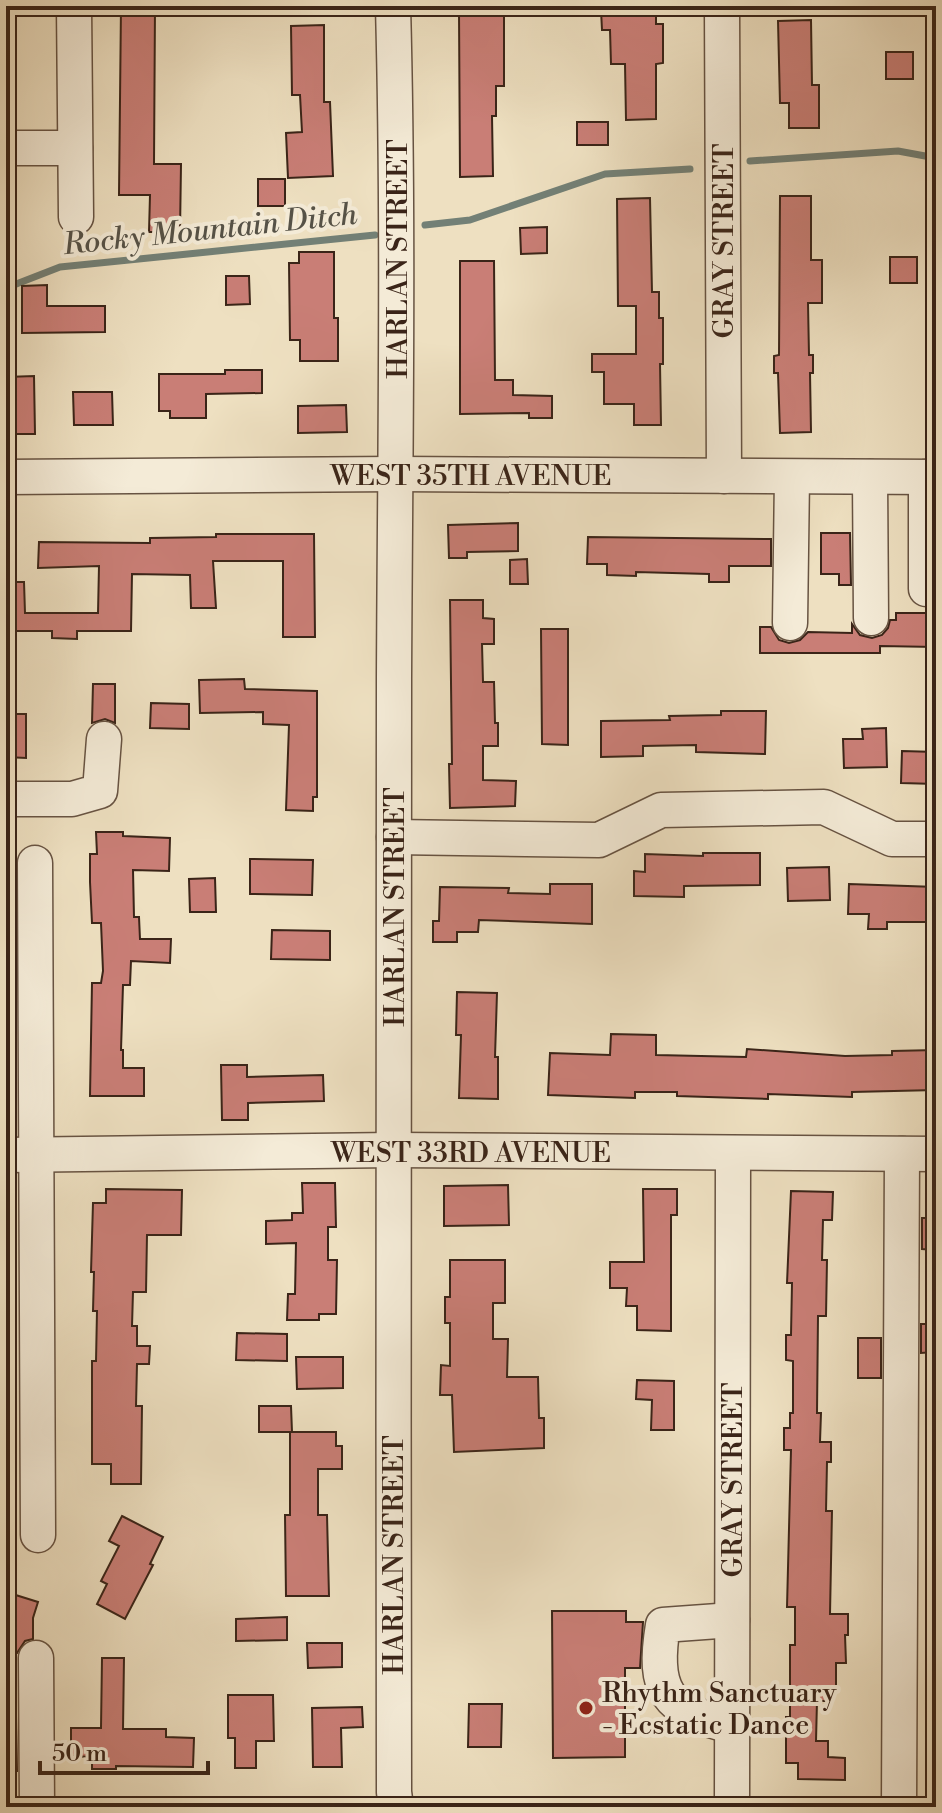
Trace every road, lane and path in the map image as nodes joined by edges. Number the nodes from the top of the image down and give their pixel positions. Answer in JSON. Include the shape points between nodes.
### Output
{"nodes":[{"id":1,"x":74,"y":6,"type":"edge"},
{"id":2,"x":393,"y":6,"type":"edge"},
{"id":3,"x":722,"y":6,"type":"edge"},
{"id":4,"x":6,"y":148,"type":"edge"},
{"id":5,"x":75,"y":148,"type":"junction"},
{"id":6,"x":76,"y":217,"type":"dead end"},
{"id":7,"x":397,"y":474,"type":"junction"},
{"id":8,"x":724,"y":476,"type":"junction"},
{"id":9,"x":6,"y":477,"type":"edge"},
{"id":10,"x":792,"y":477,"type":"junction"},
{"id":11,"x":870,"y":477,"type":"junction"},
{"id":12,"x":931,"y":477,"type":"edge"},
{"id":13,"x":926,"y":589,"type":"dead end"},
{"id":14,"x":871,"y":618,"type":"dead end"},
{"id":15,"x":790,"y":623,"type":"dead end"},
{"id":16,"x":104,"y":739,"type":"dead end"},
{"id":17,"x":6,"y":799,"type":"edge"},
{"id":18,"x":394,"y":837,"type":"junction"},
{"id":19,"x":936,"y":839,"type":"edge"},
{"id":20,"x":35,"y":863,"type":"dead end"},
{"id":21,"x":393,"y":1150,"type":"junction"},
{"id":22,"x":20,"y":1154,"type":"edge"},
{"id":23,"x":733,"y":1154,"type":"junction"},
{"id":24,"x":902,"y":1154,"type":"junction"},
{"id":25,"x":936,"y":1154,"type":"edge"},
{"id":26,"x":38,"y":1535,"type":"dead end"},
{"id":27,"x":732,"y":1620,"type":"junction"},
{"id":28,"x":36,"y":1658,"type":"dead end"},
{"id":29,"x":732,"y":1726,"type":"junction"},
{"id":30,"x":37,"y":1807,"type":"edge"},
{"id":31,"x":396,"y":1807,"type":"edge"},
{"id":32,"x":732,"y":1807,"type":"edge"},
{"id":33,"x":899,"y":1807,"type":"edge"}],
"edges":[{"from":1,"to":5,"type":"street"},
{"from":2,"to":7,"type":"street","name":"HARLAN STREET"},
{"from":3,"to":8,"type":"street","name":"GRAY STREET"},
{"from":4,"to":5,"type":"street"},
{"from":5,"to":6,"type":"street"},
{"from":7,"to":8,"type":"street","name":"WEST 35TH AVENUE"},
{"from":7,"to":9,"type":"street","name":"WEST 35TH AVENUE"},
{"from":7,"to":18,"type":"street","name":"HARLAN STREET"},
{"from":8,"to":10,"type":"street","name":"WEST 35TH AVENUE"},
{"from":10,"to":11,"type":"street","name":"WEST 35TH AVENUE"},
{"from":10,"to":15,"type":"street"},
{"from":11,"to":12,"type":"street","name":"WEST 35TH AVENUE"},
{"from":11,"to":14,"type":"street"},
{"from":12,"to":13,"type":"street"},
{"from":16,"to":17,"type":"street","via":[[100,791],[72,799]]},
{"from":18,"to":19,"type":"street","via":[[599,840],[661,810],[824,807],[892,839]]},
{"from":18,"to":21,"type":"street","name":"HARLAN STREET"},
{"from":20,"to":22,"type":"street"},
{"from":21,"to":22,"type":"street","name":"WEST 33RD AVENUE"},
{"from":21,"to":23,"type":"street","name":"WEST 33RD AVENUE"},
{"from":21,"to":31,"type":"street","name":"HARLAN STREET"},
{"from":22,"to":26,"type":"street"},
{"from":23,"to":24,"type":"street","name":"WEST 33RD AVENUE"},
{"from":23,"to":27,"type":"street","name":"GRAY STREET"},
{"from":24,"to":25,"type":"street","name":"WEST 33RD AVENUE"},
{"from":24,"to":33,"type":"street"},
{"from":27,"to":29,"type":"street","name":"GRAY STREET"},
{"from":27,"to":29,"type":"street","via":[[663,1625],[657,1659],[674,1704],[701,1719]]},
{"from":28,"to":30,"type":"street"},
{"from":29,"to":32,"type":"street","name":"GRAY STREET"}]}
